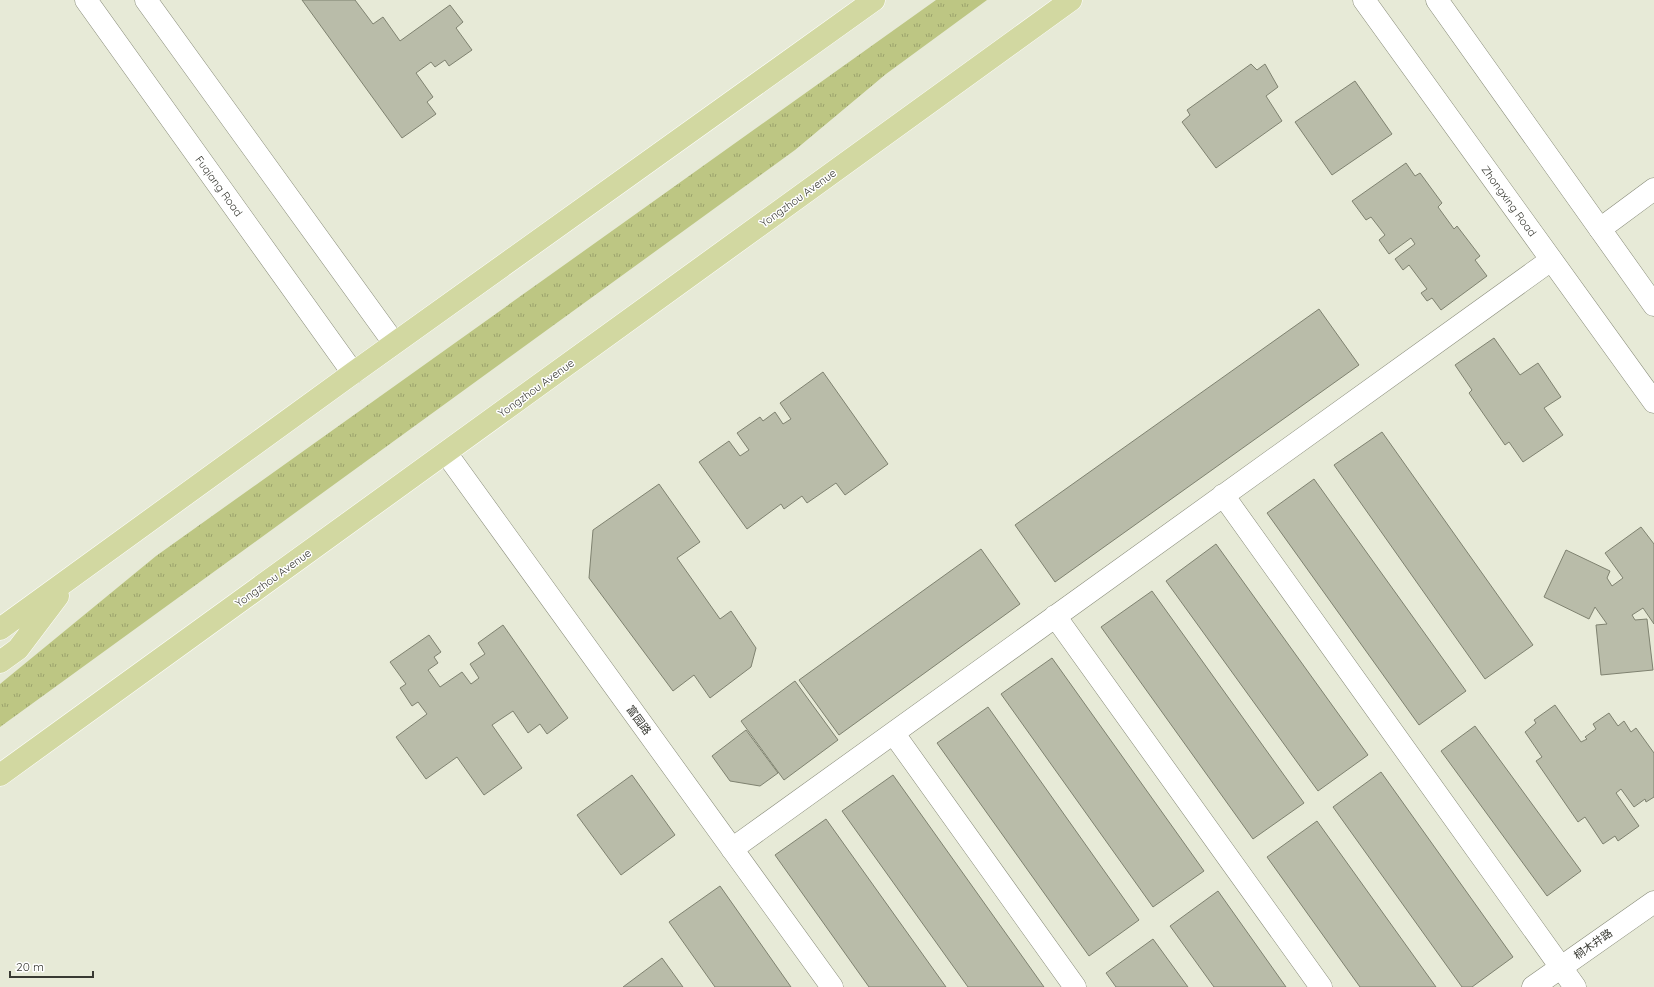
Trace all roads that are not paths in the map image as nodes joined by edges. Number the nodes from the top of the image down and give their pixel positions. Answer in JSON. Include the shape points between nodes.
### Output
{"nodes":[{"id":1,"x":86,"y":0,"type":"edge"},
{"id":2,"x":146,"y":0,"type":"edge"},
{"id":3,"x":874,"y":0,"type":"edge"},
{"id":4,"x":1071,"y":0,"type":"edge"},
{"id":5,"x":1364,"y":0,"type":"edge"},
{"id":6,"x":1437,"y":0,"type":"edge"},
{"id":7,"x":1654,"y":189,"type":"edge"},
{"id":8,"x":1600,"y":228,"type":"junction"},
{"id":9,"x":1551,"y":260,"type":"junction"},
{"id":10,"x":1654,"y":305,"type":"edge"},
{"id":11,"x":394,"y":344,"type":"junction"},
{"id":12,"x":353,"y":373,"type":"junction"},
{"id":13,"x":1654,"y":402,"type":"edge"},
{"id":14,"x":446,"y":453,"type":"junction"},
{"id":15,"x":1223,"y":495,"type":"junction"},
{"id":16,"x":70,"y":579,"type":"junction"},
{"id":17,"x":1055,"y":616,"type":"junction"},
{"id":18,"x":0,"y":629,"type":"edge"},
{"id":19,"x":0,"y":662,"type":"edge"},
{"id":20,"x":894,"y":734,"type":"junction"},
{"id":21,"x":0,"y":775,"type":"edge"},
{"id":22,"x":732,"y":849,"type":"junction"},
{"id":23,"x":1654,"y":902,"type":"edge"},
{"id":24,"x":1561,"y":967,"type":"junction"},
{"id":25,"x":832,"y":987,"type":"edge"},
{"id":26,"x":1075,"y":987,"type":"edge"},
{"id":27,"x":1321,"y":987,"type":"edge"},
{"id":28,"x":1533,"y":987,"type":"edge"},
{"id":29,"x":1575,"y":987,"type":"edge"}],
"edges":[{"from":1,"to":12,"type":"street","name":"Fuqiang Road"},
{"from":2,"to":11,"type":"street"},
{"from":3,"to":11,"type":"main road"},
{"from":4,"to":14,"type":"main road","name":"Yongzhou Avenue"},
{"from":5,"to":9,"type":"street","name":"Zhongxing Road"},
{"from":6,"to":8,"type":"street"},
{"from":7,"to":8,"type":"street"},
{"from":8,"to":10,"type":"street"},
{"from":9,"to":13,"type":"street","name":"Zhongxing Road"},
{"from":9,"to":15,"type":"street"},
{"from":11,"to":12,"type":"main road"},
{"from":12,"to":16,"type":"main road"},
{"from":14,"to":21,"type":"main road","name":"Yongzhou Avenue"},
{"from":14,"to":22,"type":"street","name":"富园路"},
{"from":15,"to":17,"type":"street"},
{"from":15,"to":24,"type":"street"},
{"from":16,"to":18,"type":"main road"},
{"from":16,"to":19,"type":"main road","via":[[18,649]]},
{"from":17,"to":20,"type":"street"},
{"from":17,"to":27,"type":"street"},
{"from":20,"to":22,"type":"street"},
{"from":20,"to":26,"type":"street"},
{"from":22,"to":25,"type":"street","name":"富园路"},
{"from":23,"to":24,"type":"street","name":"桐木井路"},
{"from":24,"to":28,"type":"street","name":"桐木井路"},
{"from":24,"to":29,"type":"street"}]}
